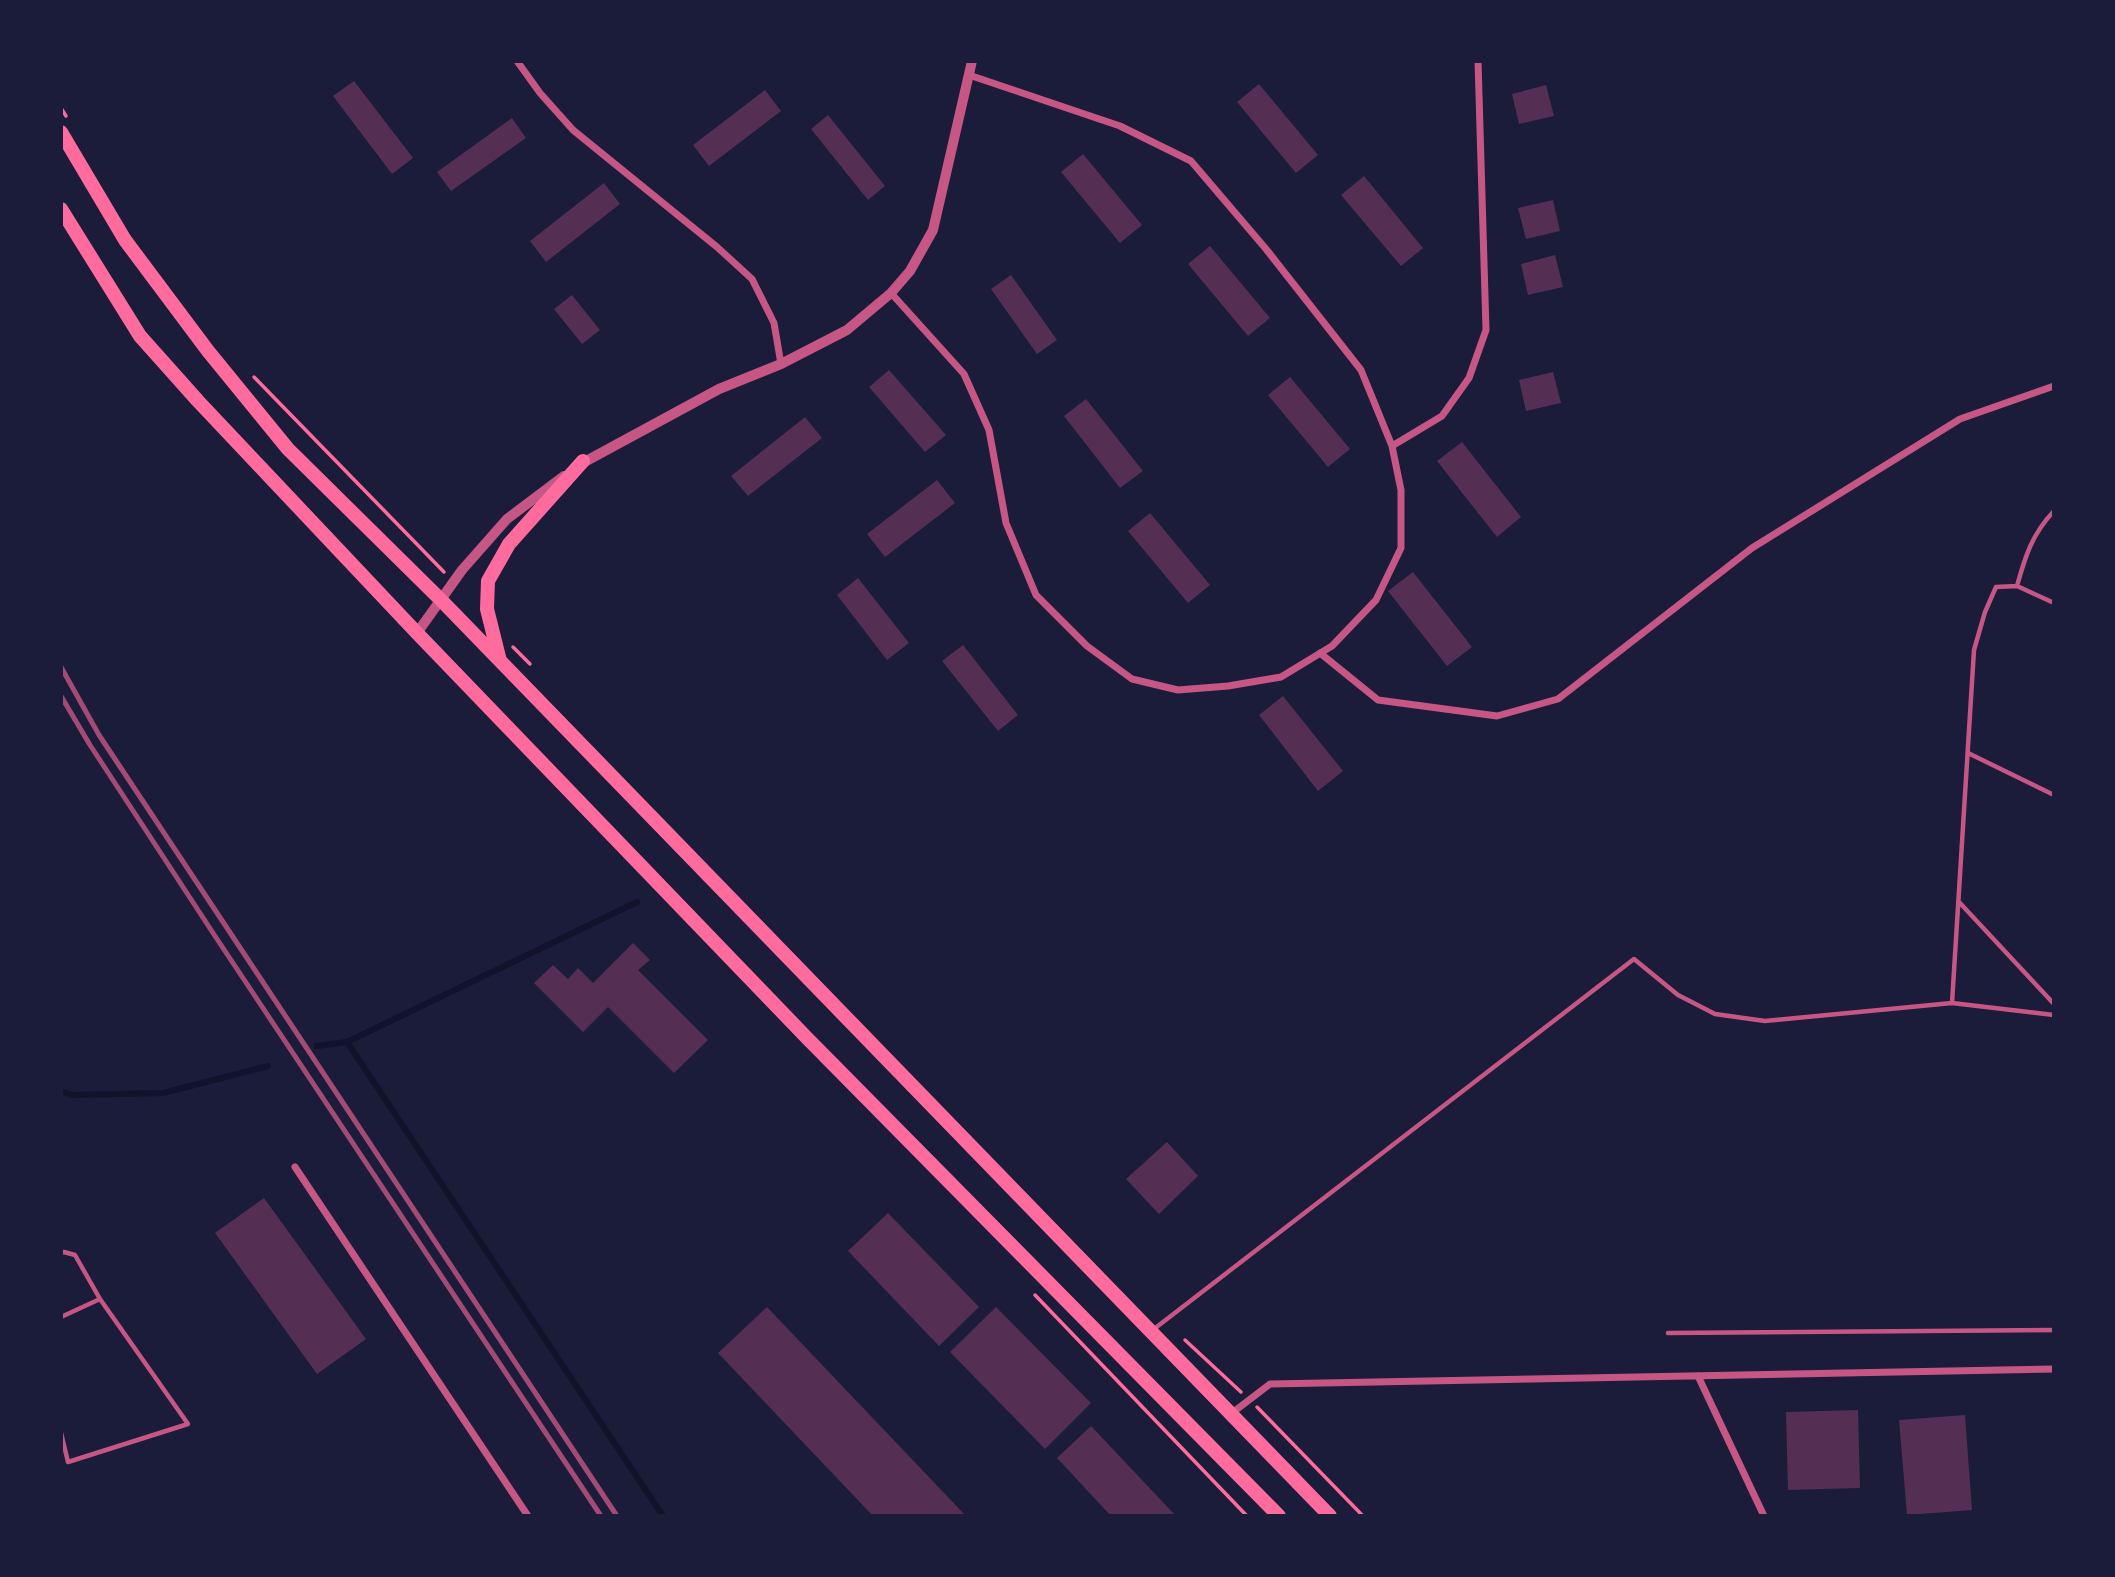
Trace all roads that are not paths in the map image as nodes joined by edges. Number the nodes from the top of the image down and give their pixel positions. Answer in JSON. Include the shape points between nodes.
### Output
{"nodes":[{"id":1,"x":517,"y":61,"type":"edge"},
{"id":2,"x":972,"y":61,"type":"edge"},
{"id":3,"x":1478,"y":61,"type":"edge"},
{"id":4,"x":969,"y":75,"type":"junction"},
{"id":5,"x":65,"y":126,"type":"edge"},
{"id":6,"x":61,"y":209,"type":"edge"},
{"id":7,"x":891,"y":293,"type":"junction"},
{"id":8,"x":780,"y":364,"type":"junction"},
{"id":9,"x":2054,"y":386,"type":"edge"},
{"id":10,"x":1392,"y":446,"type":"junction"},
{"id":11,"x":583,"y":461,"type":"junction"},
{"id":12,"x":2054,"y":511,"type":"edge"},
{"id":13,"x":2017,"y":586,"type":"junction"},
{"id":14,"x":442,"y":601,"type":"junction"},
{"id":15,"x":2054,"y":603,"type":"edge"},
{"id":16,"x":417,"y":633,"type":"junction"},
{"id":17,"x":1320,"y":653,"type":"junction"},
{"id":18,"x":500,"y":662,"type":"junction"},
{"id":19,"x":1968,"y":752,"type":"junction"},
{"id":20,"x":2054,"y":795,"type":"edge"},
{"id":21,"x":1958,"y":901,"type":"junction"},
{"id":22,"x":1952,"y":1003,"type":"junction"},
{"id":23,"x":2054,"y":1004,"type":"edge"},
{"id":24,"x":2054,"y":1016,"type":"edge"},
{"id":25,"x":295,"y":1167,"type":"dead end"},
{"id":26,"x":61,"y":1253,"type":"edge"},
{"id":27,"x":100,"y":1299,"type":"junction"},
{"id":28,"x":61,"y":1317,"type":"edge"},
{"id":29,"x":2054,"y":1330,"type":"edge"},
{"id":30,"x":1151,"y":1331,"type":"junction"},
{"id":31,"x":1668,"y":1333,"type":"dead end"},
{"id":32,"x":2054,"y":1369,"type":"edge"},
{"id":33,"x":1698,"y":1376,"type":"junction"},
{"id":34,"x":1232,"y":1413,"type":"junction"},
{"id":35,"x":61,"y":1433,"type":"edge"},
{"id":36,"x":528,"y":1516,"type":"edge"},
{"id":37,"x":1279,"y":1516,"type":"edge"},
{"id":38,"x":1330,"y":1516,"type":"edge"},
{"id":39,"x":1765,"y":1516,"type":"edge"}],
"edges":[{"from":1,"to":8,"type":"street","via":[[573,130],[752,279],[774,323]]},
{"from":2,"to":4,"type":"street"},
{"from":3,"to":10,"type":"street","via":[[1486,330],[1469,378],[1442,416]]},
{"from":4,"to":7,"type":"street","via":[[933,230],[910,271]]},
{"from":4,"to":10,"type":"street","via":[[1121,126],[1191,161],[1361,370]]},
{"from":5,"to":14,"type":"highway","via":[[125,240],[208,351],[288,449]]},
{"from":6,"to":16,"type":"highway","via":[[140,336]]},
{"from":7,"to":8,"type":"street","via":[[847,330]]},
{"from":7,"to":17,"type":"street","via":[[964,374],[989,430],[1006,523],[1036,595],[1087,646],[1132,679],[1178,690],[1281,677]]},
{"from":8,"to":11,"type":"street","via":[[719,388]]},
{"from":9,"to":17,"type":"street","via":[[1960,419],[1752,548],[1558,699],[1497,716],[1378,700]]},
{"from":10,"to":17,"type":"street","via":[[1401,490],[1401,548],[1376,600]]},
{"from":11,"to":14,"type":"street","via":[[507,519]]},
{"from":11,"to":18,"type":"highway","via":[[509,544],[488,580],[487,609]]},
{"from":12,"to":13,"type":"lane","via":[[2028,548]]},
{"from":13,"to":15,"type":"lane"},
{"from":13,"to":19,"type":"lane","via":[[1996,587],[1985,612],[1974,650]]},
{"from":14,"to":16,"type":"street"},
{"from":14,"to":18,"type":"highway"},
{"from":16,"to":37,"type":"highway","via":[[807,1038]]},
{"from":18,"to":30,"type":"highway"},
{"from":19,"to":20,"type":"lane"},
{"from":19,"to":21,"type":"lane"},
{"from":21,"to":22,"type":"lane"},
{"from":21,"to":23,"type":"lane"},
{"from":22,"to":24,"type":"lane"},
{"from":22,"to":30,"type":"lane","via":[[1765,1021],[1715,1014],[1678,995],[1634,959]]},
{"from":25,"to":36,"type":"street"},
{"from":26,"to":27,"type":"lane","via":[[75,1255]]},
{"from":27,"to":28,"type":"lane"},
{"from":27,"to":35,"type":"lane","via":[[188,1424],[68,1462]]},
{"from":29,"to":31,"type":"lane"},
{"from":30,"to":34,"type":"highway"},
{"from":32,"to":33,"type":"street"},
{"from":33,"to":34,"type":"street","via":[[1270,1384]]},
{"from":33,"to":39,"type":"street"},
{"from":34,"to":38,"type":"highway"}]}
